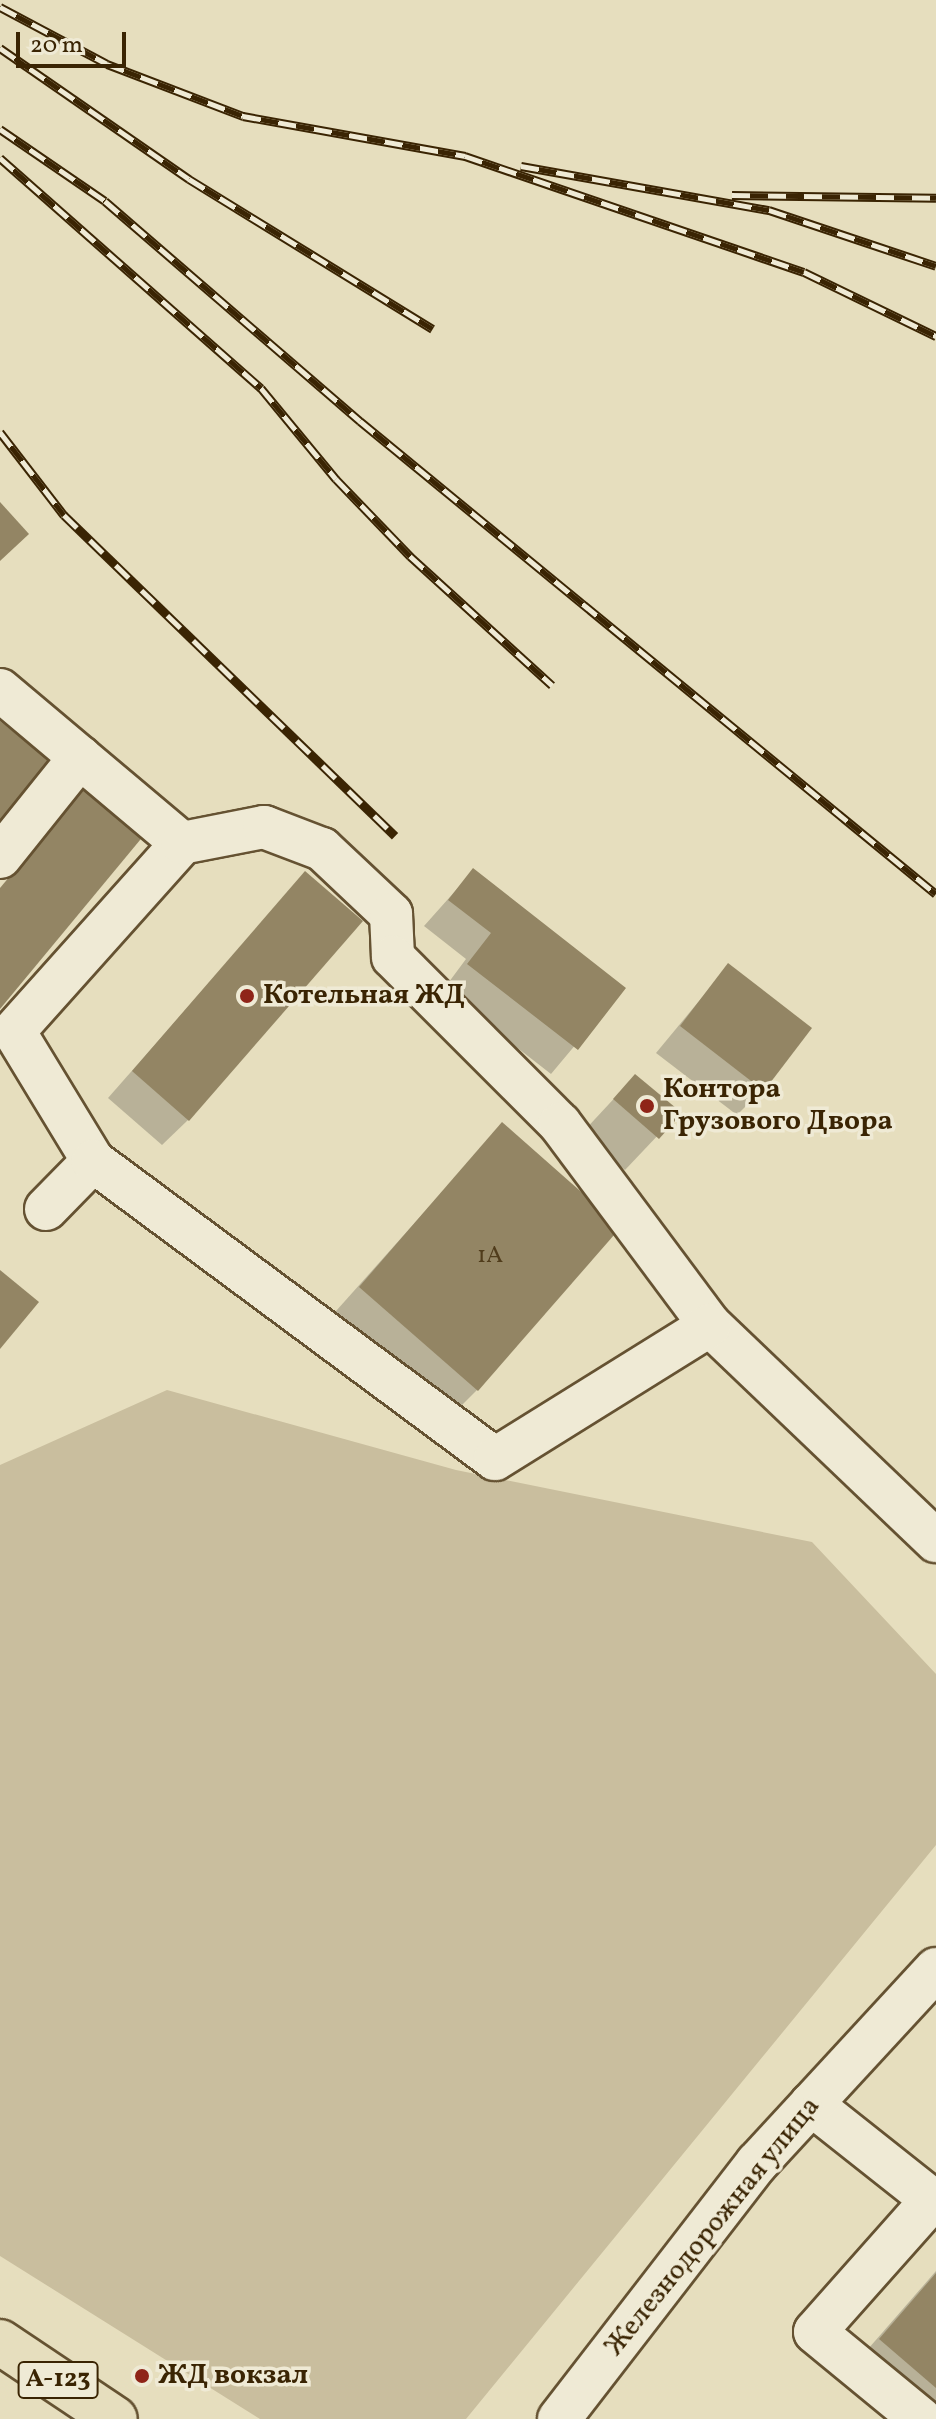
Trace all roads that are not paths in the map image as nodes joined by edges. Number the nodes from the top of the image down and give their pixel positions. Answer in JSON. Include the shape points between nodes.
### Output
{"nodes":[{"id":1,"x":0,"y":690,"type":"edge"},
{"id":2,"x":80,"y":757,"type":"junction"},
{"id":3,"x":182,"y":843,"type":"junction"},
{"id":4,"x":0,"y":857,"type":"edge"},
{"id":5,"x":7,"y":1035,"type":"edge"},
{"id":6,"x":93,"y":1161,"type":"junction"},
{"id":7,"x":46,"y":1209,"type":"dead end"},
{"id":8,"x":710,"y":1325,"type":"junction"},
{"id":9,"x":936,"y":1541,"type":"edge"},
{"id":10,"x":936,"y":1969,"type":"edge"},
{"id":11,"x":811,"y":2104,"type":"junction"},
{"id":12,"x":934,"y":2198,"type":"edge"},
{"id":13,"x":0,"y":2342,"type":"edge"},
{"id":14,"x":115,"y":2419,"type":"edge"},
{"id":15,"x":559,"y":2419,"type":"edge"},
{"id":16,"x":921,"y":2419,"type":"edge"}],
"edges":[{"from":1,"to":2,"type":"street"},
{"from":2,"to":3,"type":"street"},
{"from":2,"to":4,"type":"street"},
{"from":3,"to":5,"type":"street"},
{"from":3,"to":8,"type":"street","via":[[264,827],[322,849],[391,914],[393,957],[560,1124]]},
{"from":5,"to":6,"type":"street"},
{"from":6,"to":7,"type":"street"},
{"from":6,"to":8,"type":"street","via":[[495,1459]]},
{"from":8,"to":9,"type":"street"},
{"from":10,"to":11,"type":"street","name":"Железнодорожная улица"},
{"from":11,"to":12,"type":"street"},
{"from":11,"to":15,"type":"street","name":"Железнодорожная улица","via":[[757,2163]]},
{"from":12,"to":16,"type":"street","via":[[815,2332]]},
{"from":13,"to":14,"type":"main road","number":"А-123"}]}
